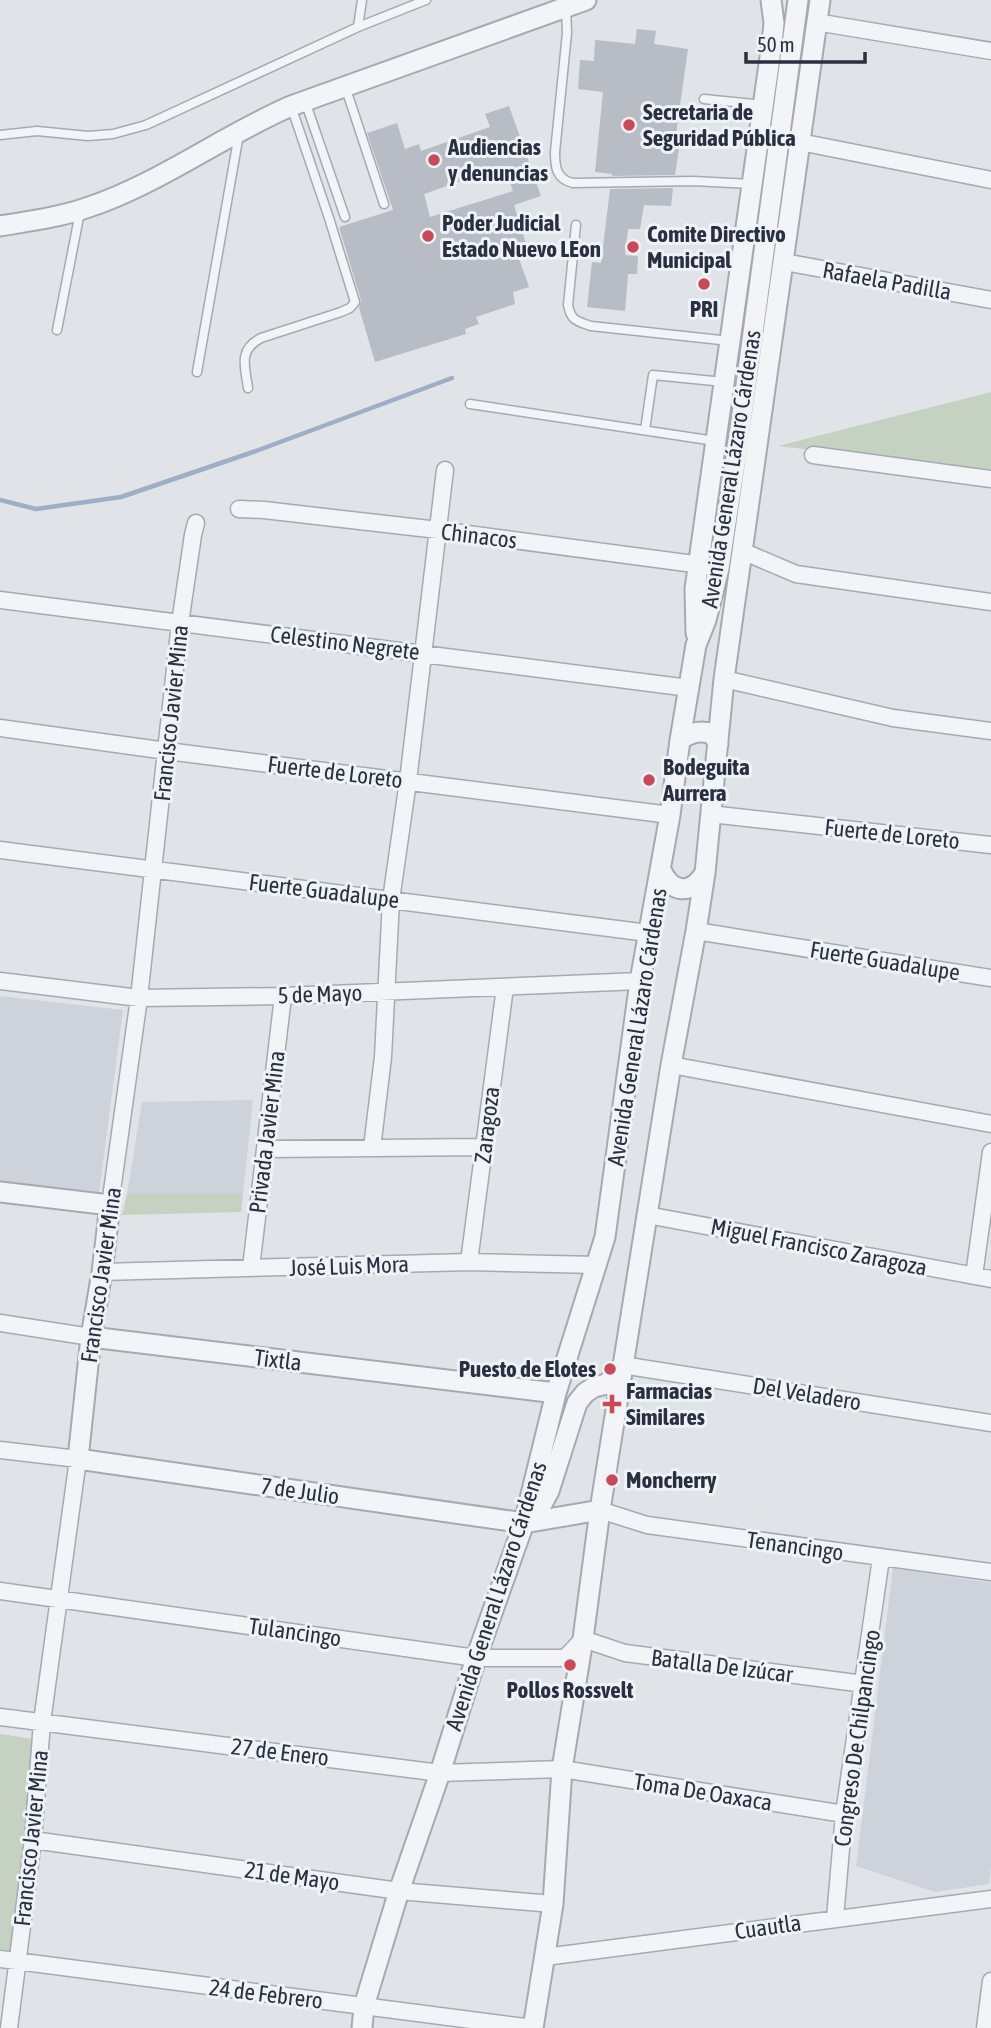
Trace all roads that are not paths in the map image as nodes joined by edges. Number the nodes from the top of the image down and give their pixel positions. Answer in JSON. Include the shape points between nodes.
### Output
{"nodes":[{"id":1,"x":362,"y":0,"type":"edge"},
{"id":2,"x":426,"y":0,"type":"edge"},
{"id":3,"x":586,"y":0,"type":"edge"},
{"id":4,"x":771,"y":0,"type":"edge"},
{"id":5,"x":798,"y":0,"type":"edge"},
{"id":6,"x":820,"y":0,"type":"edge"},
{"id":7,"x":566,"y":7,"type":"junction"},
{"id":8,"x":816,"y":22,"type":"junction"},
{"id":9,"x":358,"y":27,"type":"junction"},
{"id":10,"x":991,"y":51,"type":"edge"},
{"id":11,"x":345,"y":86,"type":"junction"},
{"id":12,"x":704,"y":99,"type":"dead end"},
{"id":13,"x":298,"y":104,"type":"junction"},
{"id":14,"x":764,"y":105,"type":"junction"},
{"id":15,"x":240,"y":131,"type":"junction"},
{"id":16,"x":780,"y":132,"type":"junction"},
{"id":17,"x":0,"y":135,"type":"edge"},
{"id":18,"x":800,"y":142,"type":"junction"},
{"id":19,"x":754,"y":160,"type":"junction"},
{"id":20,"x":991,"y":180,"type":"edge"},
{"id":21,"x":752,"y":184,"type":"junction"},
{"id":22,"x":384,"y":204,"type":"dead end"},
{"id":23,"x":80,"y":209,"type":"junction"},
{"id":24,"x":345,"y":217,"type":"dead end"},
{"id":25,"x":576,"y":225,"type":"dead end"},
{"id":26,"x":0,"y":226,"type":"edge"},
{"id":27,"x":784,"y":262,"type":"junction"},
{"id":28,"x":760,"y":285,"type":"junction"},
{"id":29,"x":991,"y":300,"type":"edge"},
{"id":30,"x":735,"y":305,"type":"junction"},
{"id":31,"x":57,"y":330,"type":"dead end"},
{"id":32,"x":730,"y":341,"type":"junction"},
{"id":33,"x":197,"y":372,"type":"dead end"},
{"id":34,"x":724,"y":382,"type":"junction"},
{"id":35,"x":248,"y":388,"type":"dead end"},
{"id":36,"x":470,"y":404,"type":"dead end"},
{"id":37,"x":645,"y":430,"type":"junction"},
{"id":38,"x":715,"y":441,"type":"junction"},
{"id":39,"x":813,"y":455,"type":"dead end"},
{"id":40,"x":445,"y":470,"type":"dead end"},
{"id":41,"x":991,"y":479,"type":"edge"},
{"id":42,"x":239,"y":509,"type":"dead end"},
{"id":43,"x":196,"y":523,"type":"dead end"},
{"id":44,"x":438,"y":530,"type":"junction"},
{"id":45,"x":742,"y":551,"type":"junction"},
{"id":46,"x":698,"y":564,"type":"junction"},
{"id":47,"x":719,"y":568,"type":"junction"},
{"id":48,"x":0,"y":600,"type":"edge"},
{"id":49,"x":991,"y":602,"type":"edge"},
{"id":50,"x":180,"y":623,"type":"junction"},
{"id":51,"x":696,"y":645,"type":"junction"},
{"id":52,"x":423,"y":653,"type":"junction"},
{"id":53,"x":724,"y":679,"type":"junction"},
{"id":54,"x":689,"y":688,"type":"junction"},
{"id":55,"x":0,"y":728,"type":"edge"},
{"id":56,"x":991,"y":731,"type":"edge"},
{"id":57,"x":680,"y":740,"type":"junction"},
{"id":58,"x":718,"y":744,"type":"junction"},
{"id":59,"x":167,"y":751,"type":"junction"},
{"id":60,"x":408,"y":781,"type":"junction"},
{"id":61,"x":710,"y":814,"type":"junction"},
{"id":62,"x":670,"y":815,"type":"junction"},
{"id":63,"x":991,"y":845,"type":"edge"},
{"id":64,"x":0,"y":850,"type":"edge"},
{"id":65,"x":155,"y":869,"type":"junction"},
{"id":66,"x":661,"y":870,"type":"junction"},
{"id":67,"x":705,"y":873,"type":"junction"},
{"id":68,"x":391,"y":900,"type":"junction"},
{"id":69,"x":696,"y":931,"type":"junction"},
{"id":70,"x":648,"y":933,"type":"junction"},
{"id":71,"x":991,"y":978,"type":"edge"},
{"id":72,"x":0,"y":981,"type":"edge"},
{"id":73,"x":640,"y":981,"type":"junction"},
{"id":74,"x":505,"y":987,"type":"junction"},
{"id":75,"x":386,"y":991,"type":"junction"},
{"id":76,"x":283,"y":996,"type":"junction"},
{"id":77,"x":139,"y":999,"type":"junction"},
{"id":78,"x":671,"y":1065,"type":"junction"},
{"id":79,"x":991,"y":1124,"type":"edge"},
{"id":80,"x":372,"y":1147,"type":"junction"},
{"id":81,"x":484,"y":1147,"type":"junction"},
{"id":82,"x":265,"y":1149,"type":"junction"},
{"id":83,"x":991,"y":1152,"type":"edge"},
{"id":84,"x":0,"y":1192,"type":"edge"},
{"id":85,"x":110,"y":1205,"type":"junction"},
{"id":86,"x":647,"y":1215,"type":"junction"},
{"id":87,"x":469,"y":1262,"type":"junction"},
{"id":88,"x":596,"y":1265,"type":"junction"},
{"id":89,"x":251,"y":1268,"type":"junction"},
{"id":90,"x":102,"y":1272,"type":"junction"},
{"id":91,"x":974,"y":1276,"type":"junction"},
{"id":92,"x":991,"y":1279,"type":"edge"},
{"id":93,"x":0,"y":1323,"type":"edge"},
{"id":94,"x":91,"y":1337,"type":"junction"},
{"id":95,"x":622,"y":1365,"type":"junction"},
{"id":96,"x":555,"y":1393,"type":"junction"},
{"id":97,"x":991,"y":1423,"type":"edge"},
{"id":98,"x":0,"y":1450,"type":"edge"},
{"id":99,"x":78,"y":1459,"type":"junction"},
{"id":100,"x":600,"y":1510,"type":"junction"},
{"id":101,"x":524,"y":1523,"type":"junction"},
{"id":102,"x":881,"y":1558,"type":"junction"},
{"id":103,"x":991,"y":1572,"type":"edge"},
{"id":104,"x":0,"y":1591,"type":"edge"},
{"id":105,"x":58,"y":1599,"type":"junction"},
{"id":106,"x":583,"y":1639,"type":"junction"},
{"id":107,"x":476,"y":1657,"type":"junction"},
{"id":108,"x":864,"y":1684,"type":"junction"},
{"id":109,"x":0,"y":1717,"type":"edge"},
{"id":110,"x":42,"y":1722,"type":"junction"},
{"id":111,"x":562,"y":1769,"type":"junction"},
{"id":112,"x":440,"y":1773,"type":"junction"},
{"id":113,"x":844,"y":1814,"type":"junction"},
{"id":114,"x":33,"y":1840,"type":"junction"},
{"id":115,"x":399,"y":1891,"type":"junction"},
{"id":116,"x":991,"y":1899,"type":"edge"},
{"id":117,"x":553,"y":1904,"type":"junction"},
{"id":118,"x":835,"y":1918,"type":"junction"},
{"id":119,"x":545,"y":1957,"type":"junction"},
{"id":120,"x":0,"y":1959,"type":"edge"},
{"id":121,"x":18,"y":1962,"type":"junction"},
{"id":122,"x":991,"y":1981,"type":"edge"},
{"id":123,"x":364,"y":2006,"type":"junction"},
{"id":124,"x":9,"y":2028,"type":"edge"},
{"id":125,"x":362,"y":2028,"type":"edge"},
{"id":126,"x":533,"y":2028,"type":"edge"},
{"id":127,"x":985,"y":2028,"type":"edge"}],
"edges":[{"from":1,"to":9,"type":"lane"},
{"from":2,"to":9,"type":"lane"},
{"from":3,"to":7,"type":"street"},
{"from":4,"to":14,"type":"street","via":[[774,23]]},
{"from":5,"to":16,"type":"street","name":"Avenida General Lázaro Cárdenas"},
{"from":6,"to":8,"type":"street","name":"Avenida General Lázaro Cárdenas"},
{"from":7,"to":11,"type":"street"},
{"from":7,"to":21,"type":"lane","via":[[555,152],[559,177],[573,183]]},
{"from":8,"to":10,"type":"street"},
{"from":8,"to":18,"type":"street","name":"Avenida General Lázaro Cárdenas"},
{"from":9,"to":17,"type":"lane","via":[[131,130],[88,136],[37,131]]},
{"from":11,"to":13,"type":"street"},
{"from":11,"to":22,"type":"lane"},
{"from":12,"to":14,"type":"lane"},
{"from":13,"to":15,"type":"street"},
{"from":13,"to":24,"type":"lane"},
{"from":13,"to":35,"type":"lane","via":[[355,302],[341,312],[252,343],[245,354]]},
{"from":14,"to":19,"type":"street"},
{"from":15,"to":23,"type":"street","via":[[139,185]]},
{"from":15,"to":33,"type":"lane"},
{"from":16,"to":19,"type":"street"},
{"from":16,"to":28,"type":"street","name":"Avenida General Lázaro Cárdenas"},
{"from":18,"to":20,"type":"street"},
{"from":18,"to":27,"type":"street","name":"Avenida General Lázaro Cárdenas"},
{"from":19,"to":21,"type":"street"},
{"from":21,"to":30,"type":"street"},
{"from":23,"to":26,"type":"street"},
{"from":23,"to":31,"type":"lane"},
{"from":25,"to":32,"type":"lane","via":[[568,305],[577,321]]},
{"from":27,"to":29,"type":"street","name":"Rafaela Padilla"},
{"from":27,"to":45,"type":"street","name":"Avenida General Lázaro Cárdenas"},
{"from":28,"to":30,"type":"street"},
{"from":28,"to":47,"type":"street","name":"Avenida General Lázaro Cárdenas"},
{"from":30,"to":32,"type":"street"},
{"from":32,"to":34,"type":"street"},
{"from":34,"to":37,"type":"lane","via":[[653,375]]},
{"from":34,"to":38,"type":"street"},
{"from":36,"to":37,"type":"lane"},
{"from":37,"to":38,"type":"lane"},
{"from":38,"to":46,"type":"street"},
{"from":39,"to":41,"type":"street"},
{"from":40,"to":44,"type":"street"},
{"from":42,"to":44,"type":"street","name":"Chinacos"},
{"from":43,"to":50,"type":"street","name":"Francisco Javier Mina"},
{"from":44,"to":46,"type":"street","name":"Chinacos"},
{"from":44,"to":52,"type":"street"},
{"from":45,"to":49,"type":"street","via":[[796,574]]},
{"from":45,"to":53,"type":"street","name":"Avenida General Lázaro Cárdenas"},
{"from":46,"to":47,"type":"street","name":"Chinacos"},
{"from":46,"to":51,"type":"street"},
{"from":47,"to":51,"type":"street","name":"Avenida General Lázaro Cárdenas"},
{"from":48,"to":50,"type":"street","name":"Celestino Negrete"},
{"from":50,"to":52,"type":"street","name":"Celestino Negrete"},
{"from":50,"to":59,"type":"street","name":"Francisco Javier Mina"},
{"from":51,"to":54,"type":"street","name":"Avenida General Lázaro Cárdenas"},
{"from":52,"to":54,"type":"street","name":"Celestino Negrete"},
{"from":52,"to":60,"type":"street"},
{"from":53,"to":56,"type":"street","via":[[892,718]]},
{"from":53,"to":58,"type":"street","name":"Avenida General Lázaro Cárdenas"},
{"from":54,"to":57,"type":"street","name":"Avenida General Lázaro Cárdenas"},
{"from":55,"to":59,"type":"street","name":"Fuerte de Loreto"},
{"from":57,"to":58,"type":"street","via":[[701,732],[713,734]]},
{"from":57,"to":62,"type":"street","name":"Avenida General Lázaro Cárdenas"},
{"from":58,"to":61,"type":"street","name":"Avenida General Lázaro Cárdenas"},
{"from":59,"to":60,"type":"street","name":"Fuerte de Loreto"},
{"from":59,"to":65,"type":"street","name":"Francisco Javier Mina"},
{"from":60,"to":62,"type":"street","name":"Fuerte de Loreto"},
{"from":60,"to":68,"type":"street"},
{"from":61,"to":63,"type":"street","name":"Fuerte de Loreto"},
{"from":61,"to":67,"type":"street","name":"Avenida General Lázaro Cárdenas"},
{"from":62,"to":66,"type":"street","name":"Avenida General Lázaro Cárdenas"},
{"from":64,"to":65,"type":"street","name":"Fuerte Guadalupe"},
{"from":65,"to":68,"type":"street","name":"Fuerte Guadalupe"},
{"from":65,"to":77,"type":"street","name":"Francisco Javier Mina"},
{"from":66,"to":67,"type":"street","via":[[672,886],[687,889]]},
{"from":66,"to":70,"type":"street","name":"Avenida General Lázaro Cárdenas"},
{"from":67,"to":69,"type":"street","name":"Avenida General Lázaro Cárdenas"},
{"from":68,"to":70,"type":"street","name":"Fuerte Guadalupe"},
{"from":68,"to":75,"type":"street"},
{"from":69,"to":71,"type":"street","name":"Fuerte Guadalupe"},
{"from":69,"to":78,"type":"street","name":"Avenida General Lázaro Cárdenas"},
{"from":70,"to":73,"type":"street","name":"Avenida General Lázaro Cárdenas"},
{"from":72,"to":77,"type":"street","name":"5 de Mayo"},
{"from":73,"to":74,"type":"street","name":"5 de Mayo"},
{"from":73,"to":88,"type":"street","name":"Avenida General Lázaro Cárdenas","via":[[609,1214]]},
{"from":74,"to":75,"type":"street","name":"5 de Mayo"},
{"from":74,"to":81,"type":"street","name":"Zaragoza"},
{"from":75,"to":76,"type":"street","name":"5 de Mayo"},
{"from":75,"to":80,"type":"street"},
{"from":76,"to":77,"type":"street","name":"5 de Mayo"},
{"from":76,"to":82,"type":"street","name":"Privada Javier Mina"},
{"from":77,"to":85,"type":"street","name":"Francisco Javier Mina"},
{"from":78,"to":79,"type":"street"},
{"from":78,"to":86,"type":"street","name":"Avenida General Lázaro Cárdenas"},
{"from":80,"to":81,"type":"street"},
{"from":80,"to":82,"type":"street"},
{"from":81,"to":87,"type":"street","name":"Zaragoza"},
{"from":82,"to":89,"type":"street","name":"Privada Javier Mina"},
{"from":83,"to":91,"type":"street"},
{"from":84,"to":85,"type":"street"},
{"from":85,"to":90,"type":"street","name":"Francisco Javier Mina"},
{"from":86,"to":91,"type":"street","name":"Miguel Francisco Zaragoza"},
{"from":86,"to":95,"type":"street","name":"Avenida General Lázaro Cárdenas"},
{"from":87,"to":88,"type":"street","name":"José Luis Mora"},
{"from":87,"to":89,"type":"street","name":"José Luis Mora"},
{"from":88,"to":96,"type":"street","name":"Avenida General Lázaro Cárdenas"},
{"from":89,"to":90,"type":"street","name":"José Luis Mora"},
{"from":90,"to":94,"type":"street","name":"Francisco Javier Mina"},
{"from":91,"to":92,"type":"street","name":"Miguel Francisco Zaragoza"},
{"from":93,"to":94,"type":"street","name":"Tixtla"},
{"from":94,"to":96,"type":"street","name":"Tixtla"},
{"from":94,"to":99,"type":"street","name":"Francisco Javier Mina"},
{"from":95,"to":97,"type":"street","name":"Del Veladero"},
{"from":95,"to":100,"type":"street","name":"Avenida General Lázaro Cárdenas"},
{"from":95,"to":101,"type":"street","via":[[607,1384],[594,1387],[578,1403],[549,1491]]},
{"from":96,"to":101,"type":"street","name":"Avenida General Lázaro Cárdenas"},
{"from":98,"to":99,"type":"street","name":"7 de Julio"},
{"from":99,"to":101,"type":"street","name":"7 de Julio"},
{"from":99,"to":105,"type":"street","name":"Francisco Javier Mina"},
{"from":100,"to":101,"type":"street","name":"7 de Julio"},
{"from":100,"to":102,"type":"street","name":"Tenancingo","via":[[647,1525]]},
{"from":100,"to":106,"type":"street","name":"Avenida General Lázaro Cárdenas"},
{"from":101,"to":107,"type":"street","name":"Avenida General Lázaro Cárdenas"},
{"from":102,"to":103,"type":"street","name":"Tenancingo"},
{"from":102,"to":108,"type":"street","name":"Congreso De Chilpancingo"},
{"from":104,"to":105,"type":"street","name":"Tulancingo"},
{"from":105,"to":107,"type":"street","name":"Tulancingo"},
{"from":105,"to":110,"type":"street","name":"Francisco Javier Mina"},
{"from":106,"to":107,"type":"street","name":"Tulancingo","via":[[565,1658]]},
{"from":106,"to":108,"type":"street","name":"Batalla De Izúcar","via":[[625,1653]]},
{"from":106,"to":111,"type":"street","name":"Avenida General Lázaro Cárdenas"},
{"from":107,"to":112,"type":"street","name":"Avenida General Lázaro Cárdenas"},
{"from":108,"to":113,"type":"street","name":"Congreso De Chilpancingo"},
{"from":109,"to":110,"type":"street","name":"27 de Enero"},
{"from":110,"to":112,"type":"street","name":"27 de Enero"},
{"from":110,"to":114,"type":"street","name":"Francisco Javier Mina"},
{"from":111,"to":112,"type":"street","name":"27 de Enero"},
{"from":111,"to":113,"type":"street","name":"Toma De Oaxaca"},
{"from":111,"to":117,"type":"street","name":"Avenida General Lázaro Cárdenas"},
{"from":112,"to":115,"type":"street","name":"Avenida General Lázaro Cárdenas"},
{"from":113,"to":118,"type":"street","name":"Congreso De Chilpancingo"},
{"from":114,"to":115,"type":"street","name":"21 de Mayo"},
{"from":114,"to":121,"type":"street","name":"Francisco Javier Mina"},
{"from":115,"to":117,"type":"street","name":"21 de Mayo"},
{"from":115,"to":123,"type":"street","name":"Avenida General Lázaro Cárdenas"},
{"from":116,"to":118,"type":"street","name":"Cuautla"},
{"from":117,"to":119,"type":"street","name":"Avenida General Lázaro Cárdenas"},
{"from":118,"to":119,"type":"street","name":"Cuautla"},
{"from":119,"to":126,"type":"street","name":"Avenida General Lázaro Cárdenas"},
{"from":120,"to":121,"type":"street","name":"24 de Febrero"},
{"from":121,"to":123,"type":"street","name":"24 de Febrero"},
{"from":121,"to":124,"type":"street","name":"Francisco Javier Mina"},
{"from":122,"to":127,"type":"street"},
{"from":123,"to":125,"type":"street","name":"Avenida General Lázaro Cárdenas"},
{"from":123,"to":126,"type":"street","name":"24 de Febrero"}]}
